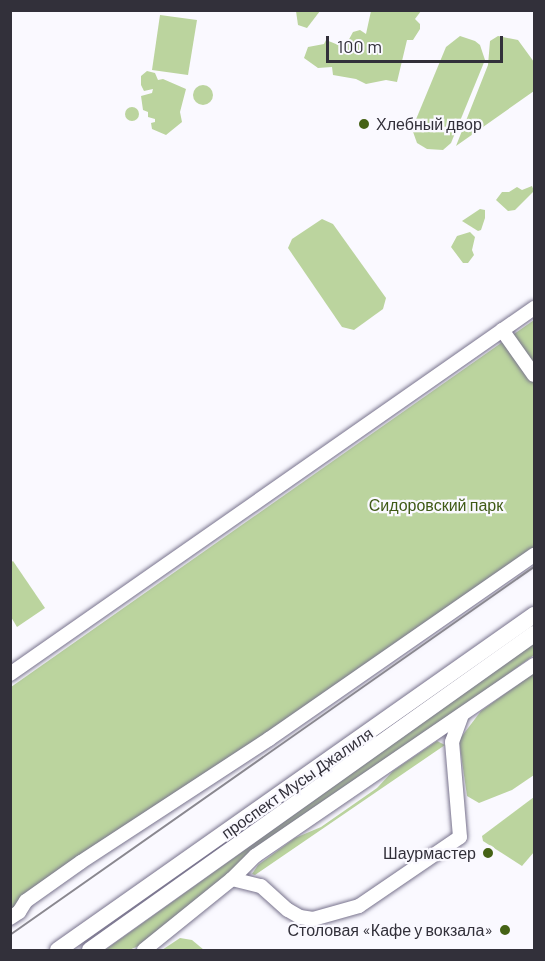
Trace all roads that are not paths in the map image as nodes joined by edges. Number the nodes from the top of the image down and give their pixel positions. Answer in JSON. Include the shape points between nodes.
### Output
{"nodes":[{"id":1,"x":534,"y":308,"type":"edge"},
{"id":2,"x":502,"y":330,"type":"junction"},
{"id":3,"x":534,"y":375,"type":"edge"},
{"id":4,"x":534,"y":555,"type":"edge"},
{"id":5,"x":534,"y":615,"type":"edge"},
{"id":6,"x":534,"y":634,"type":"edge"},
{"id":7,"x":534,"y":665,"type":"edge"},
{"id":8,"x":10,"y":674,"type":"edge"},
{"id":9,"x":463,"y":715,"type":"junction"},
{"id":10,"x":232,"y":879,"type":"junction"},
{"id":11,"x":10,"y":918,"type":"edge"},
{"id":12,"x":58,"y":951,"type":"edge"},
{"id":13,"x":90,"y":951,"type":"edge"},
{"id":14,"x":144,"y":951,"type":"edge"}],
"edges":[{"from":1,"to":2,"type":"street"},
{"from":2,"to":3,"type":"street"},
{"from":2,"to":8,"type":"street"},
{"from":4,"to":11,"type":"street","via":[[260,745],[81,862],[26,901],[20,912]]},
{"from":5,"to":12,"type":"main road","name":"проспект Мусы Джалиля"},
{"from":6,"to":13,"type":"main road","name":"проспект Мусы Джалиля"},
{"from":7,"to":9,"type":"street"},
{"from":9,"to":10,"type":"street","via":[[255,856]]},
{"from":9,"to":10,"type":"street","via":[[452,742],[460,837],[359,906],[313,919],[288,910],[261,886]]},
{"from":10,"to":14,"type":"street"}]}
